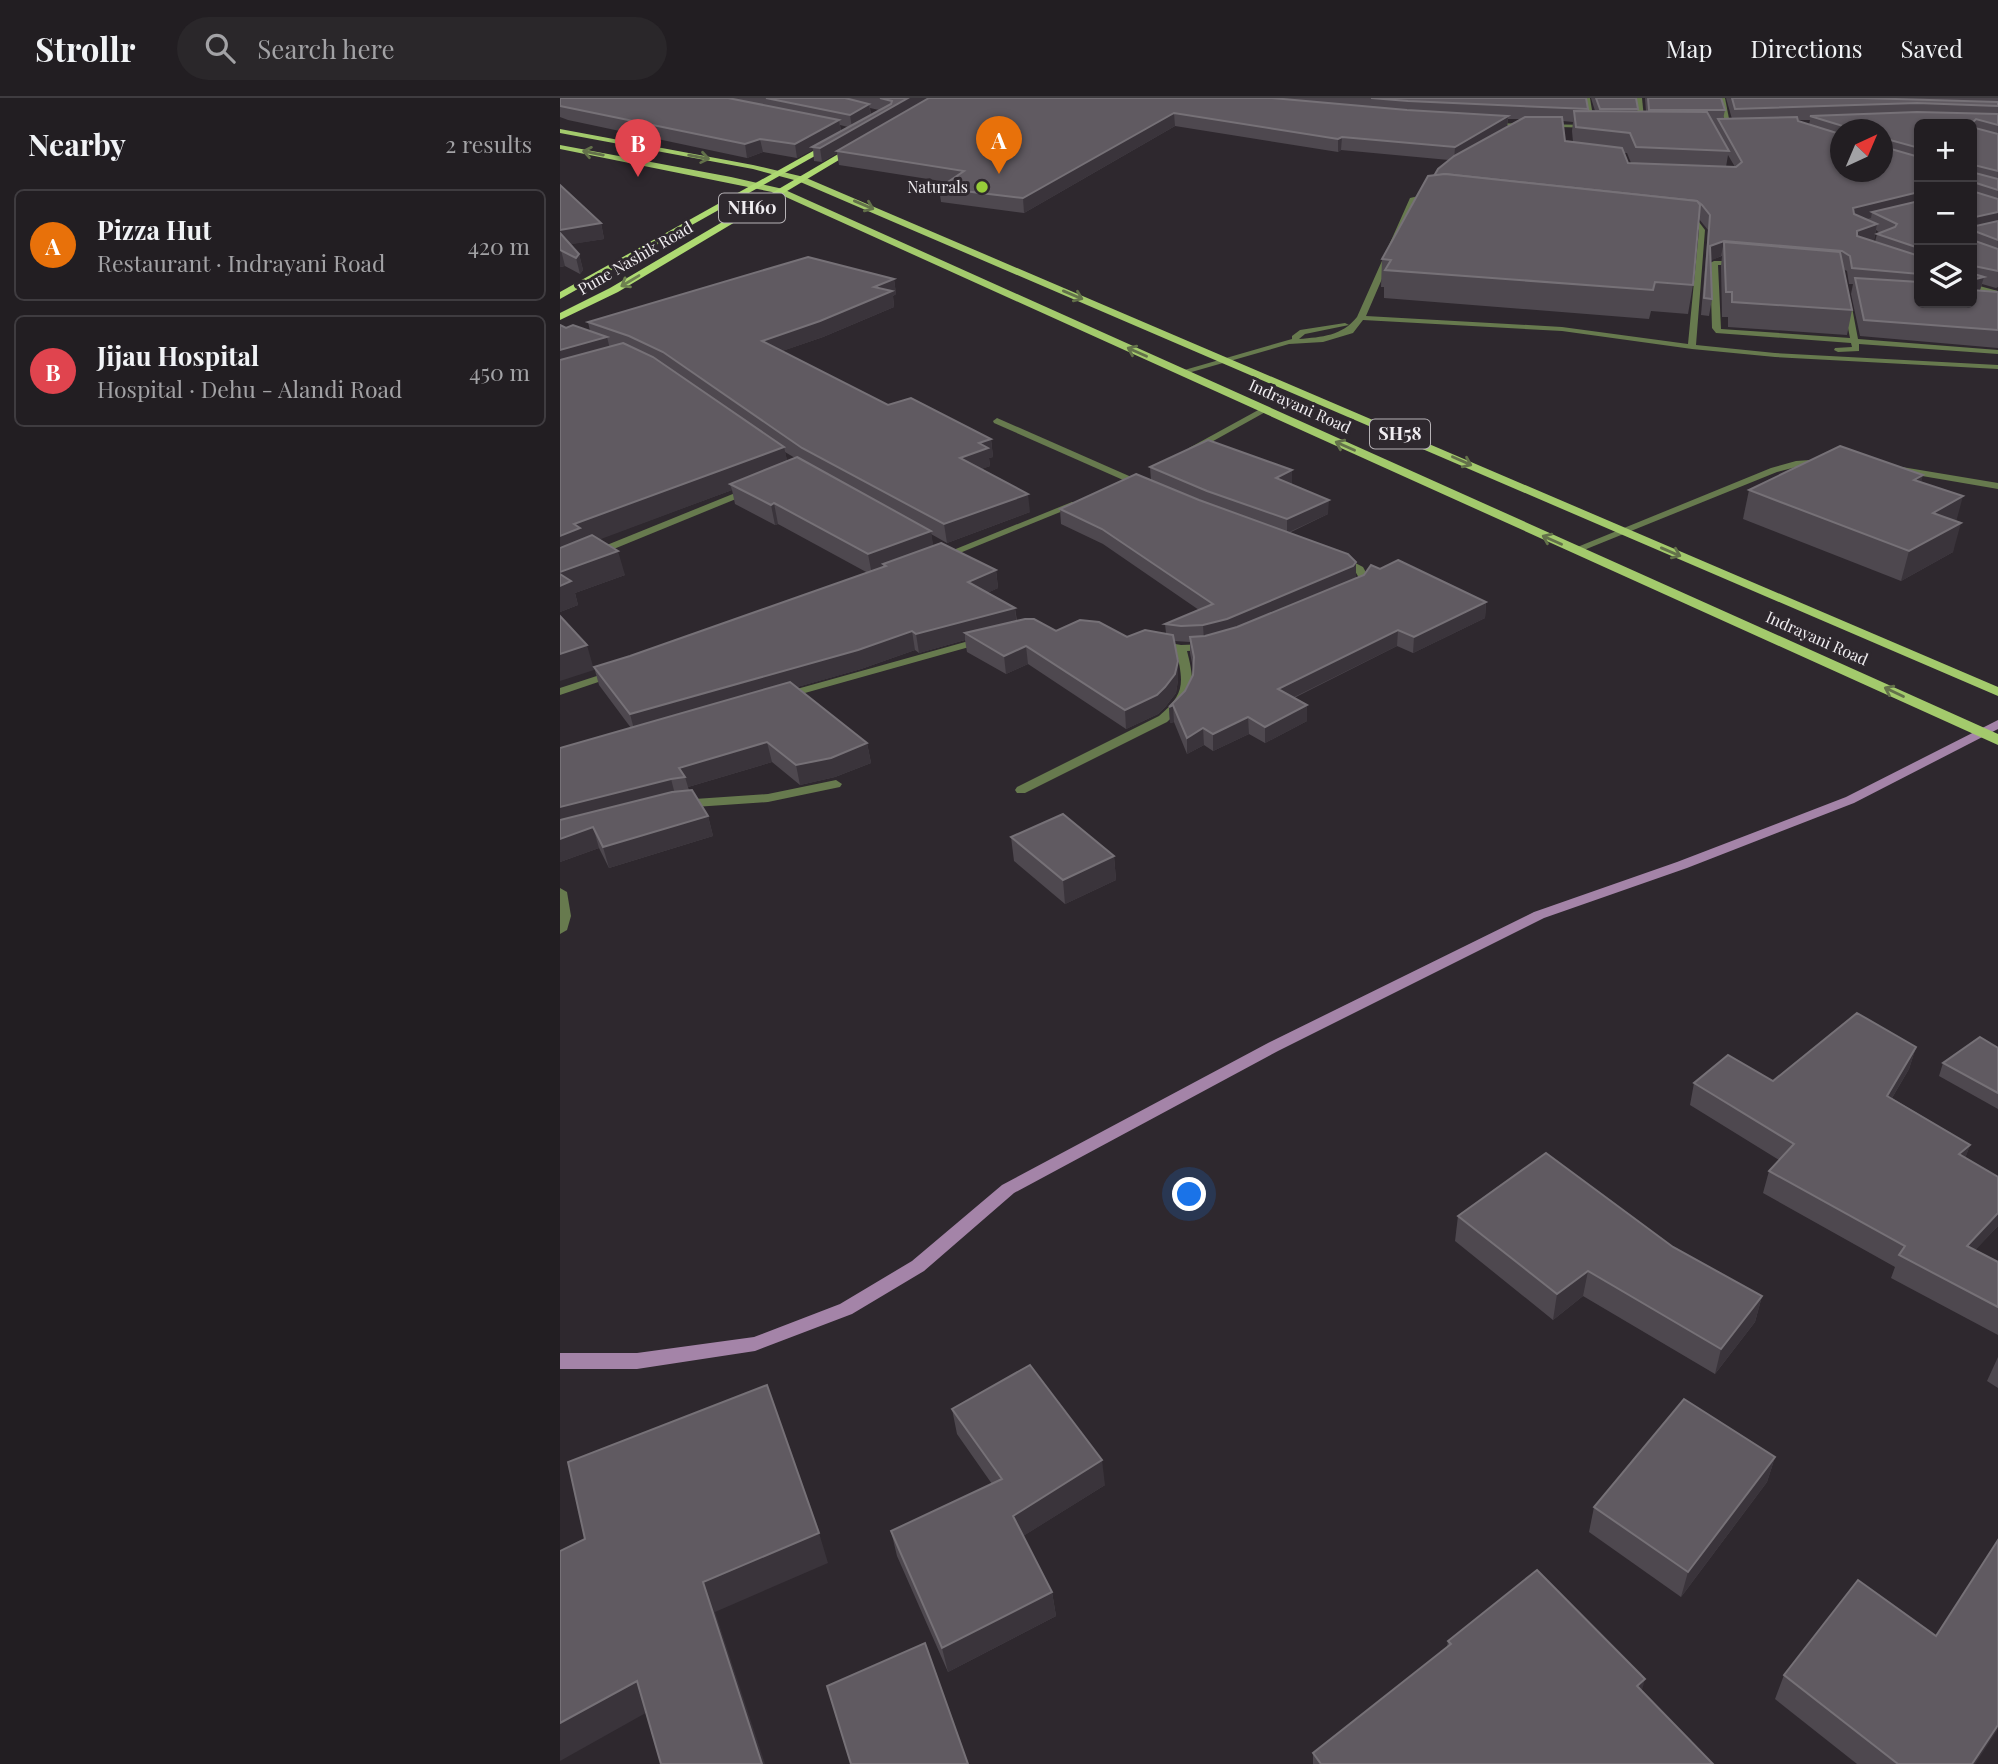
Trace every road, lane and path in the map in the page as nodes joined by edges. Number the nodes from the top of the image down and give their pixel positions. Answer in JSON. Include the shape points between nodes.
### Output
{"nodes":[{"id":1,"x":1587,"y":98,"type":"edge"},
{"id":2,"x":1639,"y":98,"type":"edge"},
{"id":3,"x":1722,"y":98,"type":"edge"},
{"id":4,"x":1486,"y":124,"type":"edge"},
{"id":5,"x":1522,"y":126,"type":"junction"},
{"id":6,"x":1593,"y":127,"type":"junction"},
{"id":7,"x":1655,"y":128,"type":"edge"},
{"id":8,"x":1719,"y":128,"type":"edge"},
{"id":9,"x":1729,"y":128,"type":"junction"},
{"id":10,"x":1742,"y":128,"type":"edge"},
{"id":11,"x":1631,"y":130,"type":"edge"},
{"id":12,"x":560,"y":131,"type":"edge"},
{"id":13,"x":1644,"y":131,"type":"junction"},
{"id":14,"x":1566,"y":132,"type":"junction"},
{"id":15,"x":1511,"y":133,"type":"edge"},
{"id":16,"x":845,"y":137,"type":"edge"},
{"id":17,"x":872,"y":138,"type":"edge"},
{"id":18,"x":560,"y":147,"type":"edge"},
{"id":19,"x":780,"y":172,"type":"junction"},
{"id":20,"x":801,"y":179,"type":"junction"},
{"id":21,"x":757,"y":185,"type":"junction"},
{"id":22,"x":780,"y":191,"type":"junction"},
{"id":23,"x":1444,"y":195,"type":"edge"},
{"id":24,"x":1674,"y":219,"type":"edge"},
{"id":25,"x":1746,"y":263,"type":"edge"},
{"id":26,"x":1977,"y":287,"type":"edge"},
{"id":27,"x":1844,"y":288,"type":"edge"},
{"id":28,"x":1998,"y":293,"type":"edge"},
{"id":29,"x":560,"y":296,"type":"edge"},
{"id":30,"x":1985,"y":299,"type":"edge"},
{"id":31,"x":1998,"y":300,"type":"edge"},
{"id":32,"x":560,"y":317,"type":"edge"},
{"id":33,"x":1361,"y":318,"type":"junction"},
{"id":34,"x":1855,"y":342,"type":"junction"},
{"id":35,"x":1693,"y":343,"type":"junction"},
{"id":36,"x":1998,"y":352,"type":"edge"},
{"id":37,"x":1227,"y":360,"type":"junction"},
{"id":38,"x":1998,"y":367,"type":"edge"},
{"id":39,"x":1184,"y":373,"type":"junction"},
{"id":40,"x":1265,"y":410,"type":"junction"},
{"id":41,"x":997,"y":421,"type":"dead end"},
{"id":42,"x":1182,"y":456,"type":"edge"},
{"id":43,"x":1840,"y":462,"type":"edge"},
{"id":44,"x":1888,"y":467,"type":"edge"},
{"id":45,"x":1146,"y":475,"type":"edge"},
{"id":46,"x":1135,"y":482,"type":"junction"},
{"id":47,"x":763,"y":485,"type":"edge"},
{"id":48,"x":1998,"y":486,"type":"edge"},
{"id":49,"x":1114,"y":489,"type":"edge"},
{"id":50,"x":1157,"y":491,"type":"edge"},
{"id":51,"x":1083,"y":502,"type":"edge"},
{"id":52,"x":1623,"y":531,"type":"junction"},
{"id":53,"x":1575,"y":550,"type":"junction"},
{"id":54,"x":1330,"y":555,"type":"edge"},
{"id":55,"x":926,"y":562,"type":"edge"},
{"id":56,"x":560,"y":568,"type":"edge"},
{"id":57,"x":1345,"y":592,"type":"edge"},
{"id":58,"x":990,"y":639,"type":"edge"},
{"id":59,"x":1141,"y":641,"type":"edge"},
{"id":60,"x":1219,"y":643,"type":"edge"},
{"id":61,"x":1181,"y":648,"type":"junction"},
{"id":62,"x":631,"y":668,"type":"edge"},
{"id":63,"x":560,"y":692,"type":"edge"},
{"id":64,"x":1998,"y":692,"type":"edge"},
{"id":65,"x":767,"y":701,"type":"edge"},
{"id":66,"x":1998,"y":740,"type":"edge"},
{"id":67,"x":836,"y":784,"type":"dead end"},
{"id":68,"x":1021,"y":790,"type":"dead end"},
{"id":69,"x":664,"y":808,"type":"edge"},
{"id":70,"x":560,"y":892,"type":"edge"},
{"id":71,"x":560,"y":930,"type":"edge"}],
"edges":[{"from":1,"to":6,"type":"street"},
{"from":2,"to":13,"type":"street"},
{"from":3,"to":9,"type":"street"},
{"from":4,"to":5,"type":"street"},
{"from":5,"to":14,"type":"street"},
{"from":5,"to":15,"type":"street"},
{"from":6,"to":14,"type":"street"},
{"from":6,"to":14,"type":"street","via":[[1606,130]]},
{"from":7,"to":13,"type":"street"},
{"from":8,"to":9,"type":"street"},
{"from":9,"to":10,"type":"street"},
{"from":11,"to":13,"type":"street"},
{"from":12,"to":19,"type":"main road","name":"Indrayani Road","one_way":true},
{"from":16,"to":19,"type":"highway","name":"Pune Nashik Road","number":"NH60"},
{"from":17,"to":20,"type":"highway","name":"Pune Nashik Road","number":"NH60"},
{"from":21,"to":18,"type":"main road","name":"Indrayani Road","one_way":true},
{"from":19,"to":20,"type":"main road","name":"Indrayani Road"},
{"from":19,"to":21,"type":"highway","name":"Pune Nashik Road","number":"NH60"},
{"from":20,"to":22,"type":"highway","name":"Pune Nashik Road","number":"NH60"},
{"from":20,"to":37,"type":"main road","name":"Indrayani Road","number":"SH58","one_way":true},
{"from":21,"to":22,"type":"main road","name":"Indrayani Road"},
{"from":21,"to":29,"type":"highway","name":"Pune Nashik Road","number":"NH60"},
{"from":22,"to":32,"type":"highway","name":"Pune Nashik Road","number":"NH60","one_way":true},
{"from":39,"to":22,"type":"main road","name":"Indrayani Road","number":"SH58","one_way":true},
{"from":23,"to":33,"type":"street","via":[[1413,198]]},
{"from":24,"to":35,"type":"street","via":[[1697,223],[1702,230]]},
{"from":25,"to":34,"type":"street","via":[[1714,263],[1717,330]]},
{"from":26,"to":28,"type":"street"},
{"from":27,"to":34,"type":"street"},
{"from":30,"to":31,"type":"street"},
{"from":33,"to":35,"type":"street","via":[[1562,329]]},
{"from":33,"to":37,"type":"street","via":[[1350,331],[1320,340],[1288,342]]},
{"from":34,"to":35,"type":"street","via":[[1856,349],[1848,351]]},
{"from":34,"to":36,"type":"street"},
{"from":35,"to":38,"type":"street","via":[[1775,355]]},
{"from":37,"to":39,"type":"street"},
{"from":37,"to":52,"type":"main road","name":"Indrayani Road","number":"SH58","one_way":true},
{"from":39,"to":40,"type":"main road","name":"Indrayani Road","number":"SH58"},
{"from":40,"to":42,"type":"street"},
{"from":53,"to":40,"type":"main road","name":"Indrayani Road","number":"SH58","one_way":true},
{"from":41,"to":46,"type":"street"},
{"from":43,"to":52,"type":"street","via":[[1774,470]]},
{"from":44,"to":48,"type":"street"},
{"from":45,"to":46,"type":"street"},
{"from":46,"to":49,"type":"street"},
{"from":46,"to":50,"type":"street"},
{"from":47,"to":56,"type":"street"},
{"from":51,"to":55,"type":"street"},
{"from":52,"to":53,"type":"street"},
{"from":52,"to":64,"type":"main road","name":"Indrayani Road","number":"SH58","one_way":true},
{"from":66,"to":53,"type":"main road","name":"Indrayani Road","number":"SH58","one_way":true},
{"from":54,"to":57,"type":"street","via":[[1359,569],[1364,578]]},
{"from":58,"to":65,"type":"street"},
{"from":59,"to":61,"type":"street"},
{"from":60,"to":61,"type":"street"},
{"from":61,"to":68,"type":"street","via":[[1189,680],[1187,695],[1178,707],[1163,719]]},
{"from":62,"to":63,"type":"street"},
{"from":67,"to":69,"type":"street","via":[[768,798]]},
{"from":70,"to":71,"type":"street","via":[[564,916]]}]}
